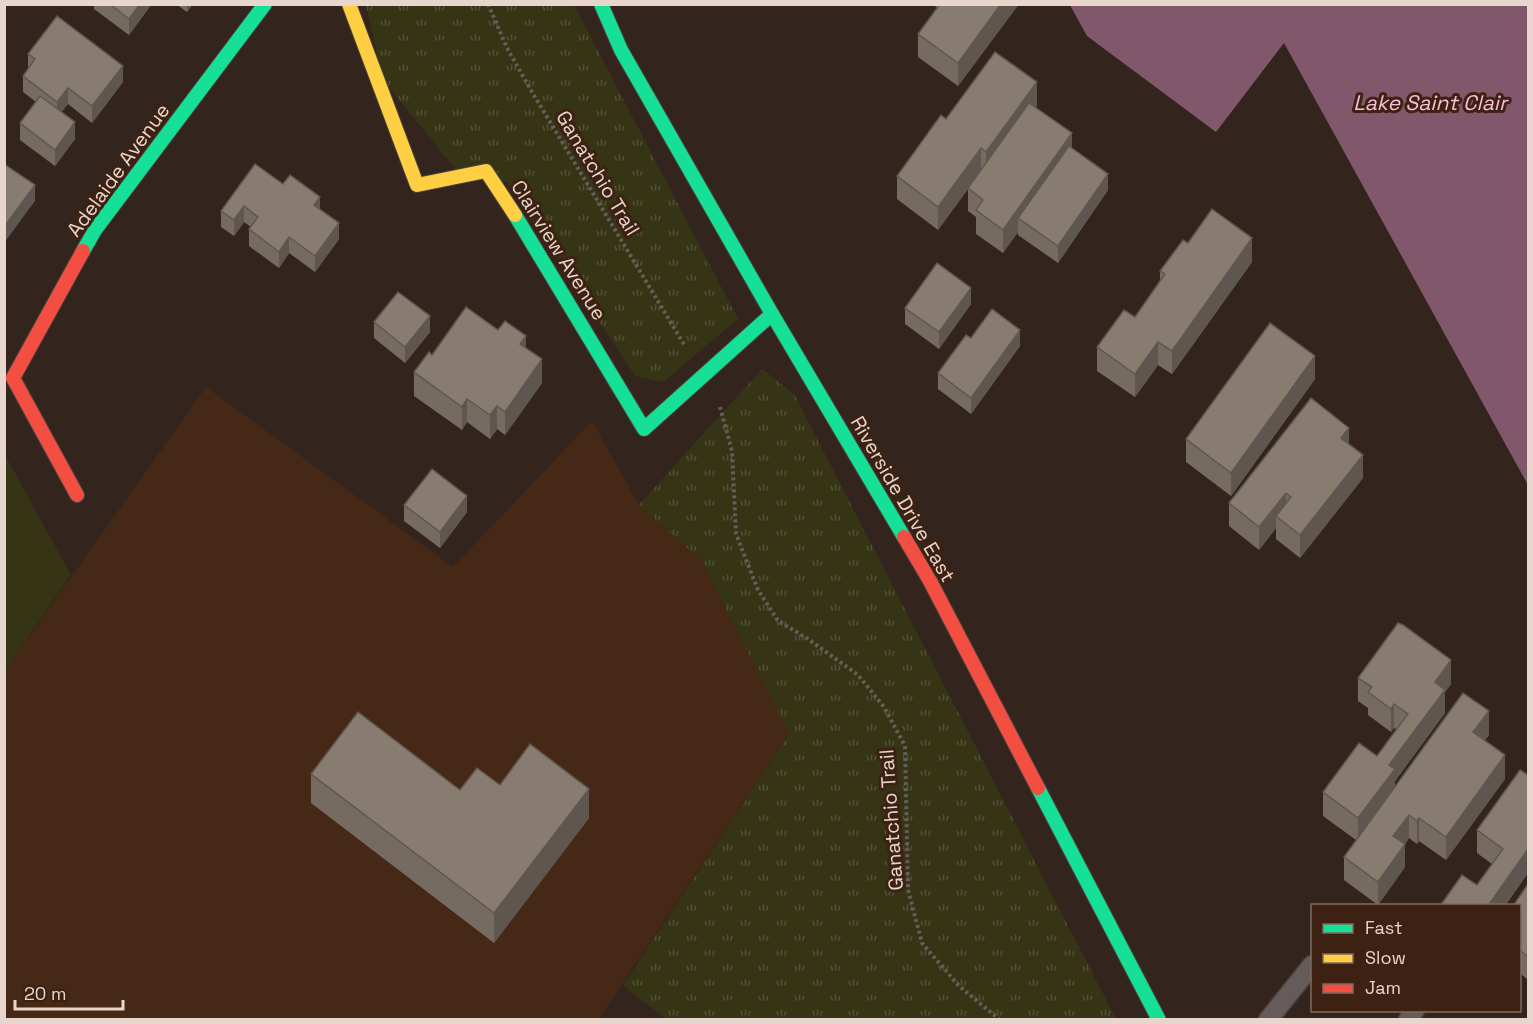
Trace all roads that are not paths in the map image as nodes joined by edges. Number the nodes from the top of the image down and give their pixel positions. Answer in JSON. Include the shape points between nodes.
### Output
{"nodes":[{"id":1,"x":265,"y":4,"type":"edge"},
{"id":2,"x":349,"y":4,"type":"edge"},
{"id":3,"x":601,"y":4,"type":"edge"},
{"id":4,"x":772,"y":314,"type":"junction"},
{"id":5,"x":77,"y":495,"type":"dead end"},
{"id":6,"x":1311,"y":966,"type":"edge"},
{"id":7,"x":1159,"y":1020,"type":"edge"},
{"id":8,"x":1268,"y":1020,"type":"edge"}],
"edges":[{"from":1,"to":5,"type":"street","name":"Adelaide Avenue","via":[[95,230],[13,378]]},
{"from":2,"to":4,"type":"street","name":"Clairview Avenue","via":[[417,185],[486,171],[644,429]]},
{"from":3,"to":4,"type":"street","name":"Riverside Drive East","via":[[621,50]]},
{"from":4,"to":7,"type":"street","name":"Riverside Drive East","via":[[930,581]]},
{"from":6,"to":8,"type":"lane"}]}
